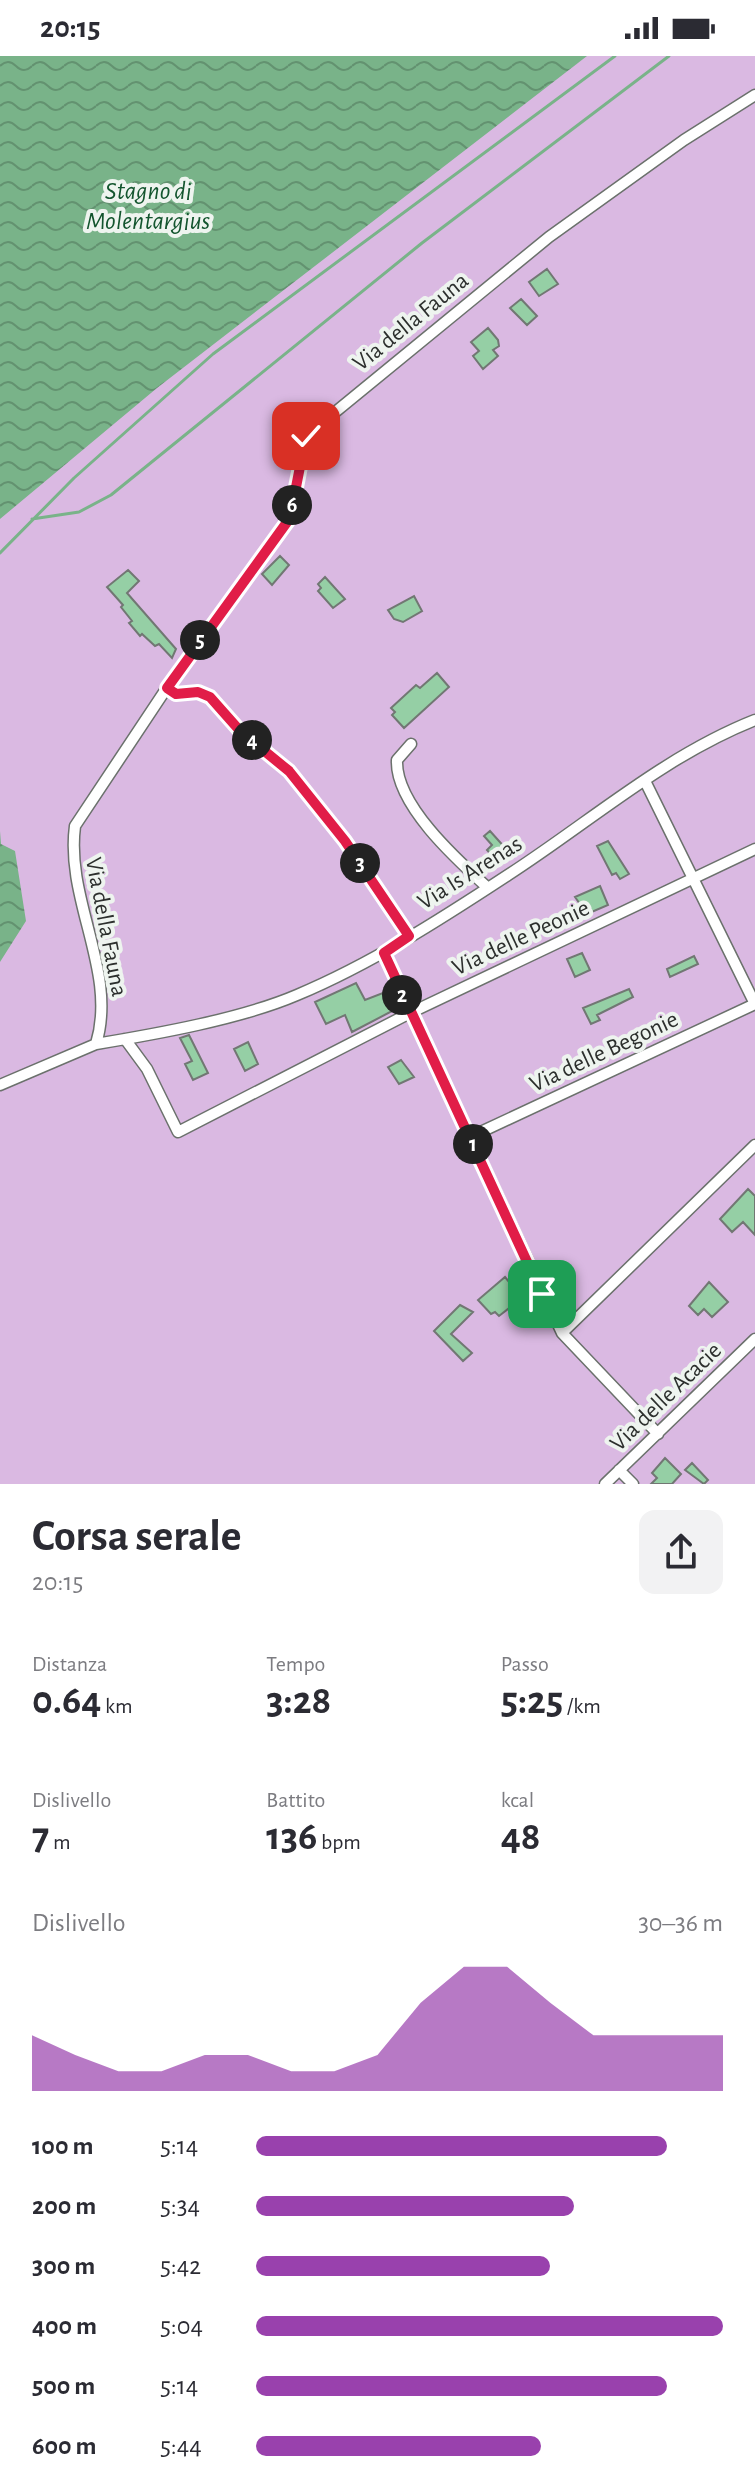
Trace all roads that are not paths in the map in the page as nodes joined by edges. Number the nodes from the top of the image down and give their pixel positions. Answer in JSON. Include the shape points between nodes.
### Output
{"nodes":[{"id":1,"x":755,"y":95,"type":"edge"},
{"id":2,"x":755,"y":720,"type":"edge"},
{"id":3,"x":411,"y":744,"type":"dead end"},
{"id":4,"x":645,"y":781,"type":"junction"},
{"id":5,"x":755,"y":849,"type":"edge"},
{"id":6,"x":693,"y":879,"type":"junction"},
{"id":7,"x":488,"y":888,"type":"junction"},
{"id":8,"x":384,"y":953,"type":"junction"},
{"id":9,"x":755,"y":1004,"type":"edge"},
{"id":10,"x":410,"y":1013,"type":"junction"},
{"id":11,"x":125,"y":1039,"type":"junction"},
{"id":12,"x":96,"y":1044,"type":"junction"},
{"id":13,"x":0,"y":1085,"type":"edge"},
{"id":14,"x":470,"y":1137,"type":"junction"},
{"id":15,"x":755,"y":1145,"type":"edge"},
{"id":16,"x":562,"y":1333,"type":"junction"},
{"id":17,"x":755,"y":1339,"type":"edge"},
{"id":18,"x":658,"y":1434,"type":"junction"},
{"id":19,"x":619,"y":1470,"type":"junction"},
{"id":20,"x":605,"y":1484,"type":"edge"},
{"id":21,"x":633,"y":1484,"type":"edge"}],
"edges":[{"from":1,"to":12,"type":"street","name":"Via della Fauna","via":[[549,237],[306,436],[290,518],[75,826],[71,852],[103,994]]},
{"from":2,"to":4,"type":"street","name":"Via Is Arenas"},
{"from":3,"to":7,"type":"street","via":[[397,760],[402,789],[434,833]]},
{"from":4,"to":6,"type":"street"},
{"from":4,"to":7,"type":"street","name":"Via Is Arenas"},
{"from":5,"to":6,"type":"street","name":"Via delle Peonie"},
{"from":6,"to":9,"type":"street"},
{"from":6,"to":10,"type":"street","name":"Via delle Peonie"},
{"from":7,"to":8,"type":"street","name":"Via Is Arenas"},
{"from":8,"to":10,"type":"street"},
{"from":8,"to":11,"type":"street","name":"Via Is Arenas","via":[[295,996]]},
{"from":9,"to":14,"type":"street","name":"Via delle Begonie"},
{"from":10,"to":11,"type":"street","name":"Via delle Peonie","via":[[178,1132],[147,1069]]},
{"from":10,"to":14,"type":"street"},
{"from":11,"to":12,"type":"street","name":"Via Is Arenas"},
{"from":12,"to":13,"type":"street"},
{"from":14,"to":16,"type":"street"},
{"from":15,"to":16,"type":"street"},
{"from":16,"to":18,"type":"street"},
{"from":17,"to":18,"type":"street","name":"Via delle Acacie"},
{"from":18,"to":19,"type":"street","name":"Via delle Acacie"},
{"from":19,"to":20,"type":"street","name":"Via delle Acacie"},
{"from":19,"to":21,"type":"street"}]}
